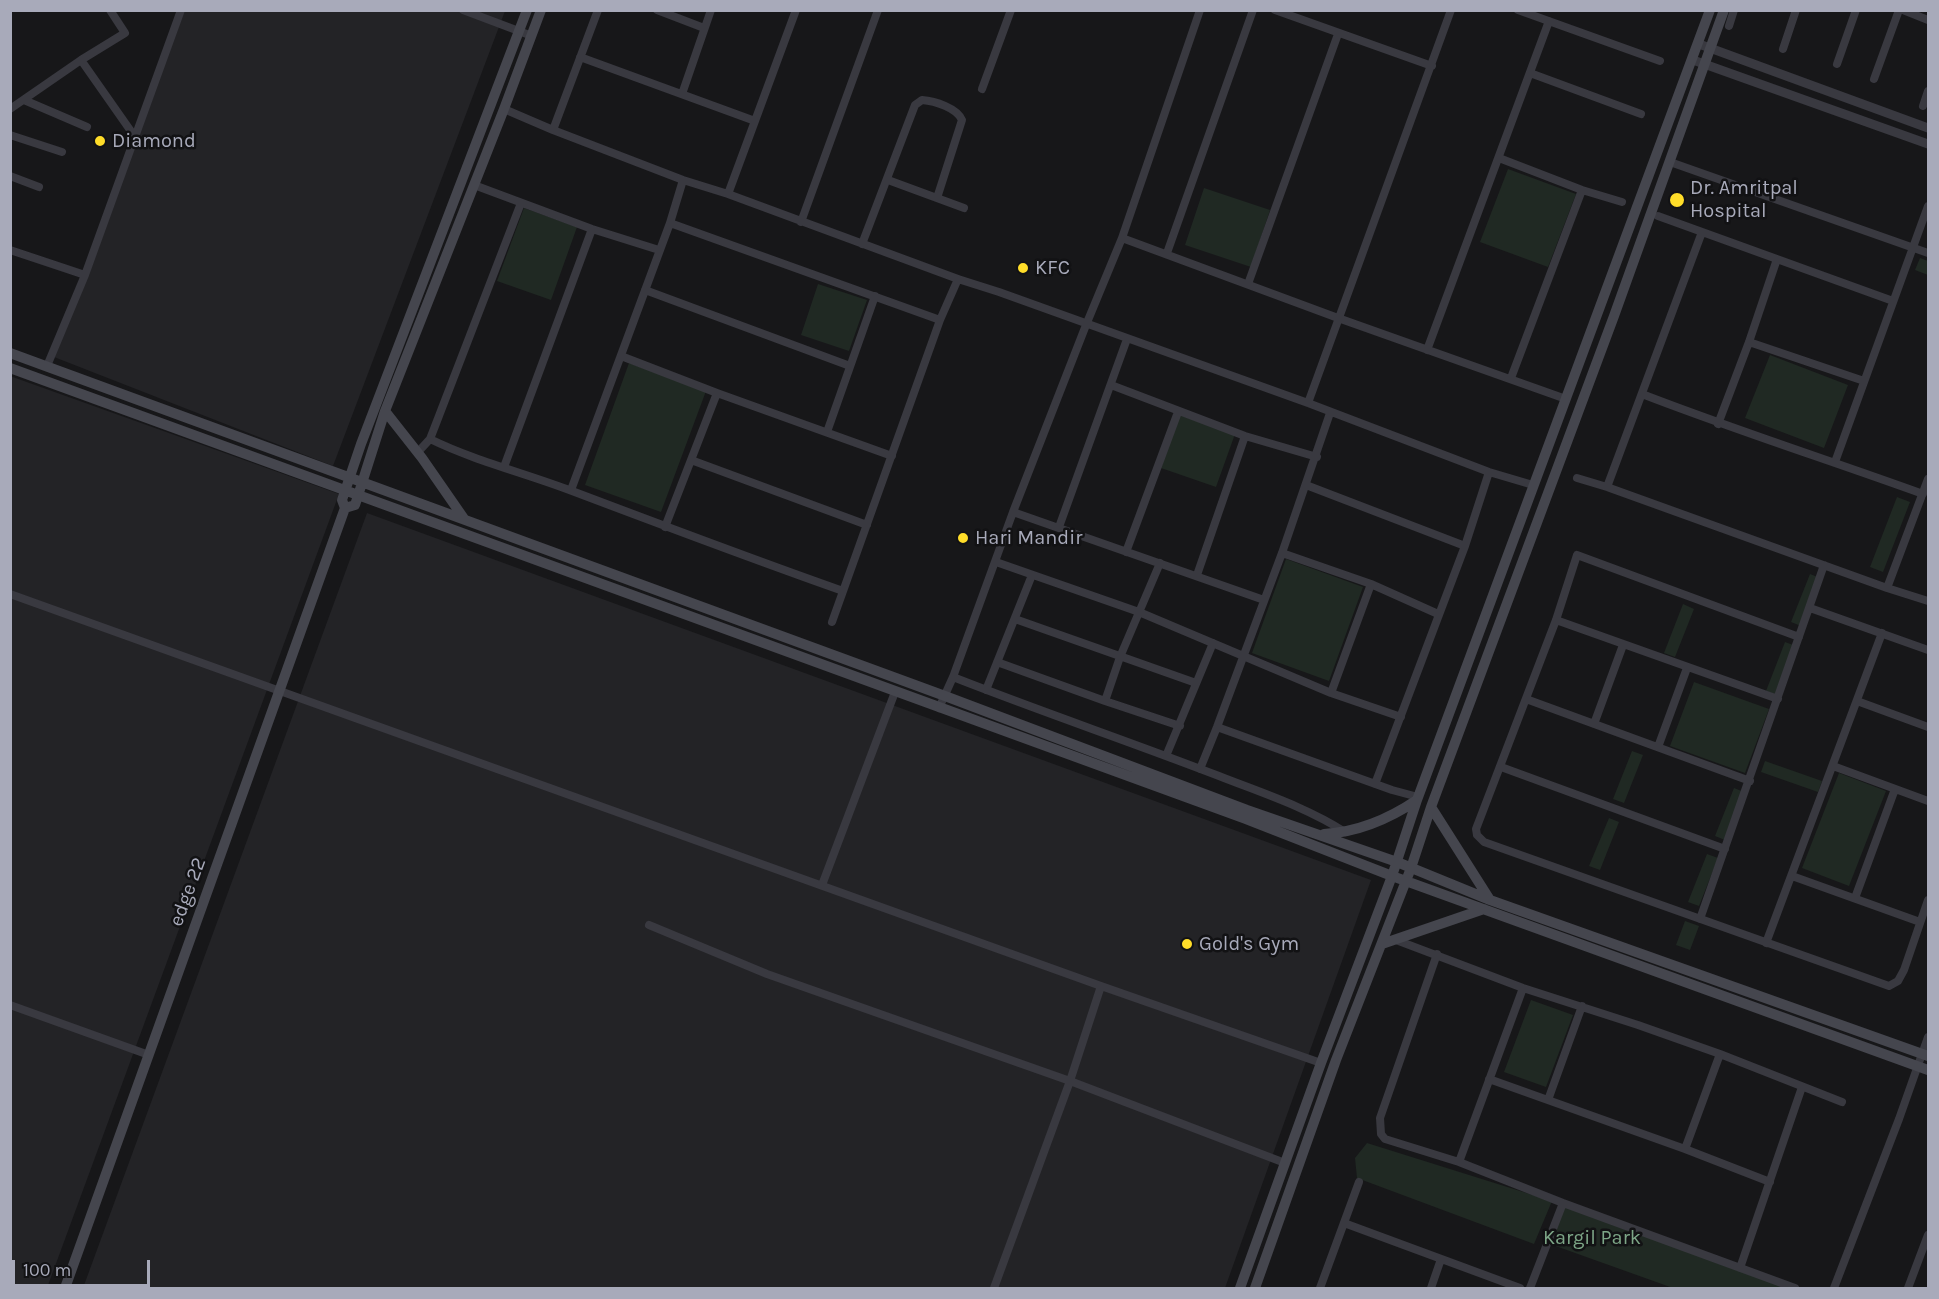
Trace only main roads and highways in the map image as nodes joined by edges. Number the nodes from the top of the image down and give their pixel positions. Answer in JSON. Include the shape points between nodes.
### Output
{"nodes":[{"id":1,"x":527,"y":10,"type":"edge"},
{"id":2,"x":541,"y":10,"type":"edge"},
{"id":3,"x":1710,"y":10,"type":"edge"},
{"id":4,"x":1724,"y":10,"type":"edge"},
{"id":5,"x":10,"y":353,"type":"edge"},
{"id":6,"x":10,"y":368,"type":"edge"},
{"id":7,"x":385,"y":411,"type":"junction"},
{"id":8,"x":356,"y":479,"type":"junction"},
{"id":9,"x":345,"y":490,"type":"junction"},
{"id":10,"x":358,"y":494,"type":"junction"},
{"id":11,"x":345,"y":508,"type":"junction"},
{"id":12,"x":465,"y":520,"type":"junction"},
{"id":13,"x":1417,"y":798,"type":"junction"},
{"id":14,"x":1431,"y":807,"type":"junction"},
{"id":15,"x":1318,"y":834,"type":"junction"},
{"id":16,"x":1397,"y":862,"type":"junction"},
{"id":17,"x":1411,"y":868,"type":"junction"},
{"id":18,"x":1392,"y":876,"type":"junction"},
{"id":19,"x":1405,"y":880,"type":"junction"},
{"id":20,"x":1487,"y":905,"type":"junction"},
{"id":21,"x":1382,"y":944,"type":"junction"},
{"id":22,"x":1925,"y":1055,"type":"edge"},
{"id":23,"x":1924,"y":1068,"type":"edge"},
{"id":24,"x":65,"y":1288,"type":"edge"},
{"id":25,"x":1240,"y":1288,"type":"edge"},
{"id":26,"x":1256,"y":1288,"type":"edge"}],
"edges":[{"from":1,"to":8,"type":"main road"},
{"from":2,"to":7,"type":"main road"},
{"from":3,"to":13,"type":"main road"},
{"from":4,"to":14,"type":"main road"},
{"from":5,"to":8,"type":"main road"},
{"from":6,"to":9,"type":"main road"},
{"from":7,"to":8,"type":"main road"},
{"from":7,"to":12,"type":"main road"},
{"from":8,"to":9,"type":"main road"},
{"from":8,"to":10,"type":"main road"},
{"from":8,"to":12,"type":"main road"},
{"from":9,"to":10,"type":"main road"},
{"from":9,"to":11,"type":"main road"},
{"from":10,"to":11,"type":"main road","via":[[355,505]]},
{"from":10,"to":18,"type":"main road"},
{"from":11,"to":24,"type":"main road","name":"edge 22"},
{"from":12,"to":15,"type":"main road"},
{"from":13,"to":15,"type":"main road","via":[[1388,818],[1345,832]]},
{"from":13,"to":16,"type":"main road"},
{"from":14,"to":17,"type":"main road"},
{"from":14,"to":20,"type":"main road"},
{"from":15,"to":16,"type":"main road"},
{"from":16,"to":17,"type":"main road"},
{"from":16,"to":18,"type":"main road"},
{"from":17,"to":19,"type":"main road"},
{"from":17,"to":20,"type":"main road"},
{"from":18,"to":19,"type":"main road"},
{"from":18,"to":25,"type":"main road"},
{"from":19,"to":20,"type":"main road"},
{"from":19,"to":21,"type":"main road"},
{"from":20,"to":21,"type":"main road"},
{"from":20,"to":22,"type":"main road"},
{"from":20,"to":23,"type":"main road"},
{"from":21,"to":26,"type":"main road","via":[[1336,1060]]}]}
